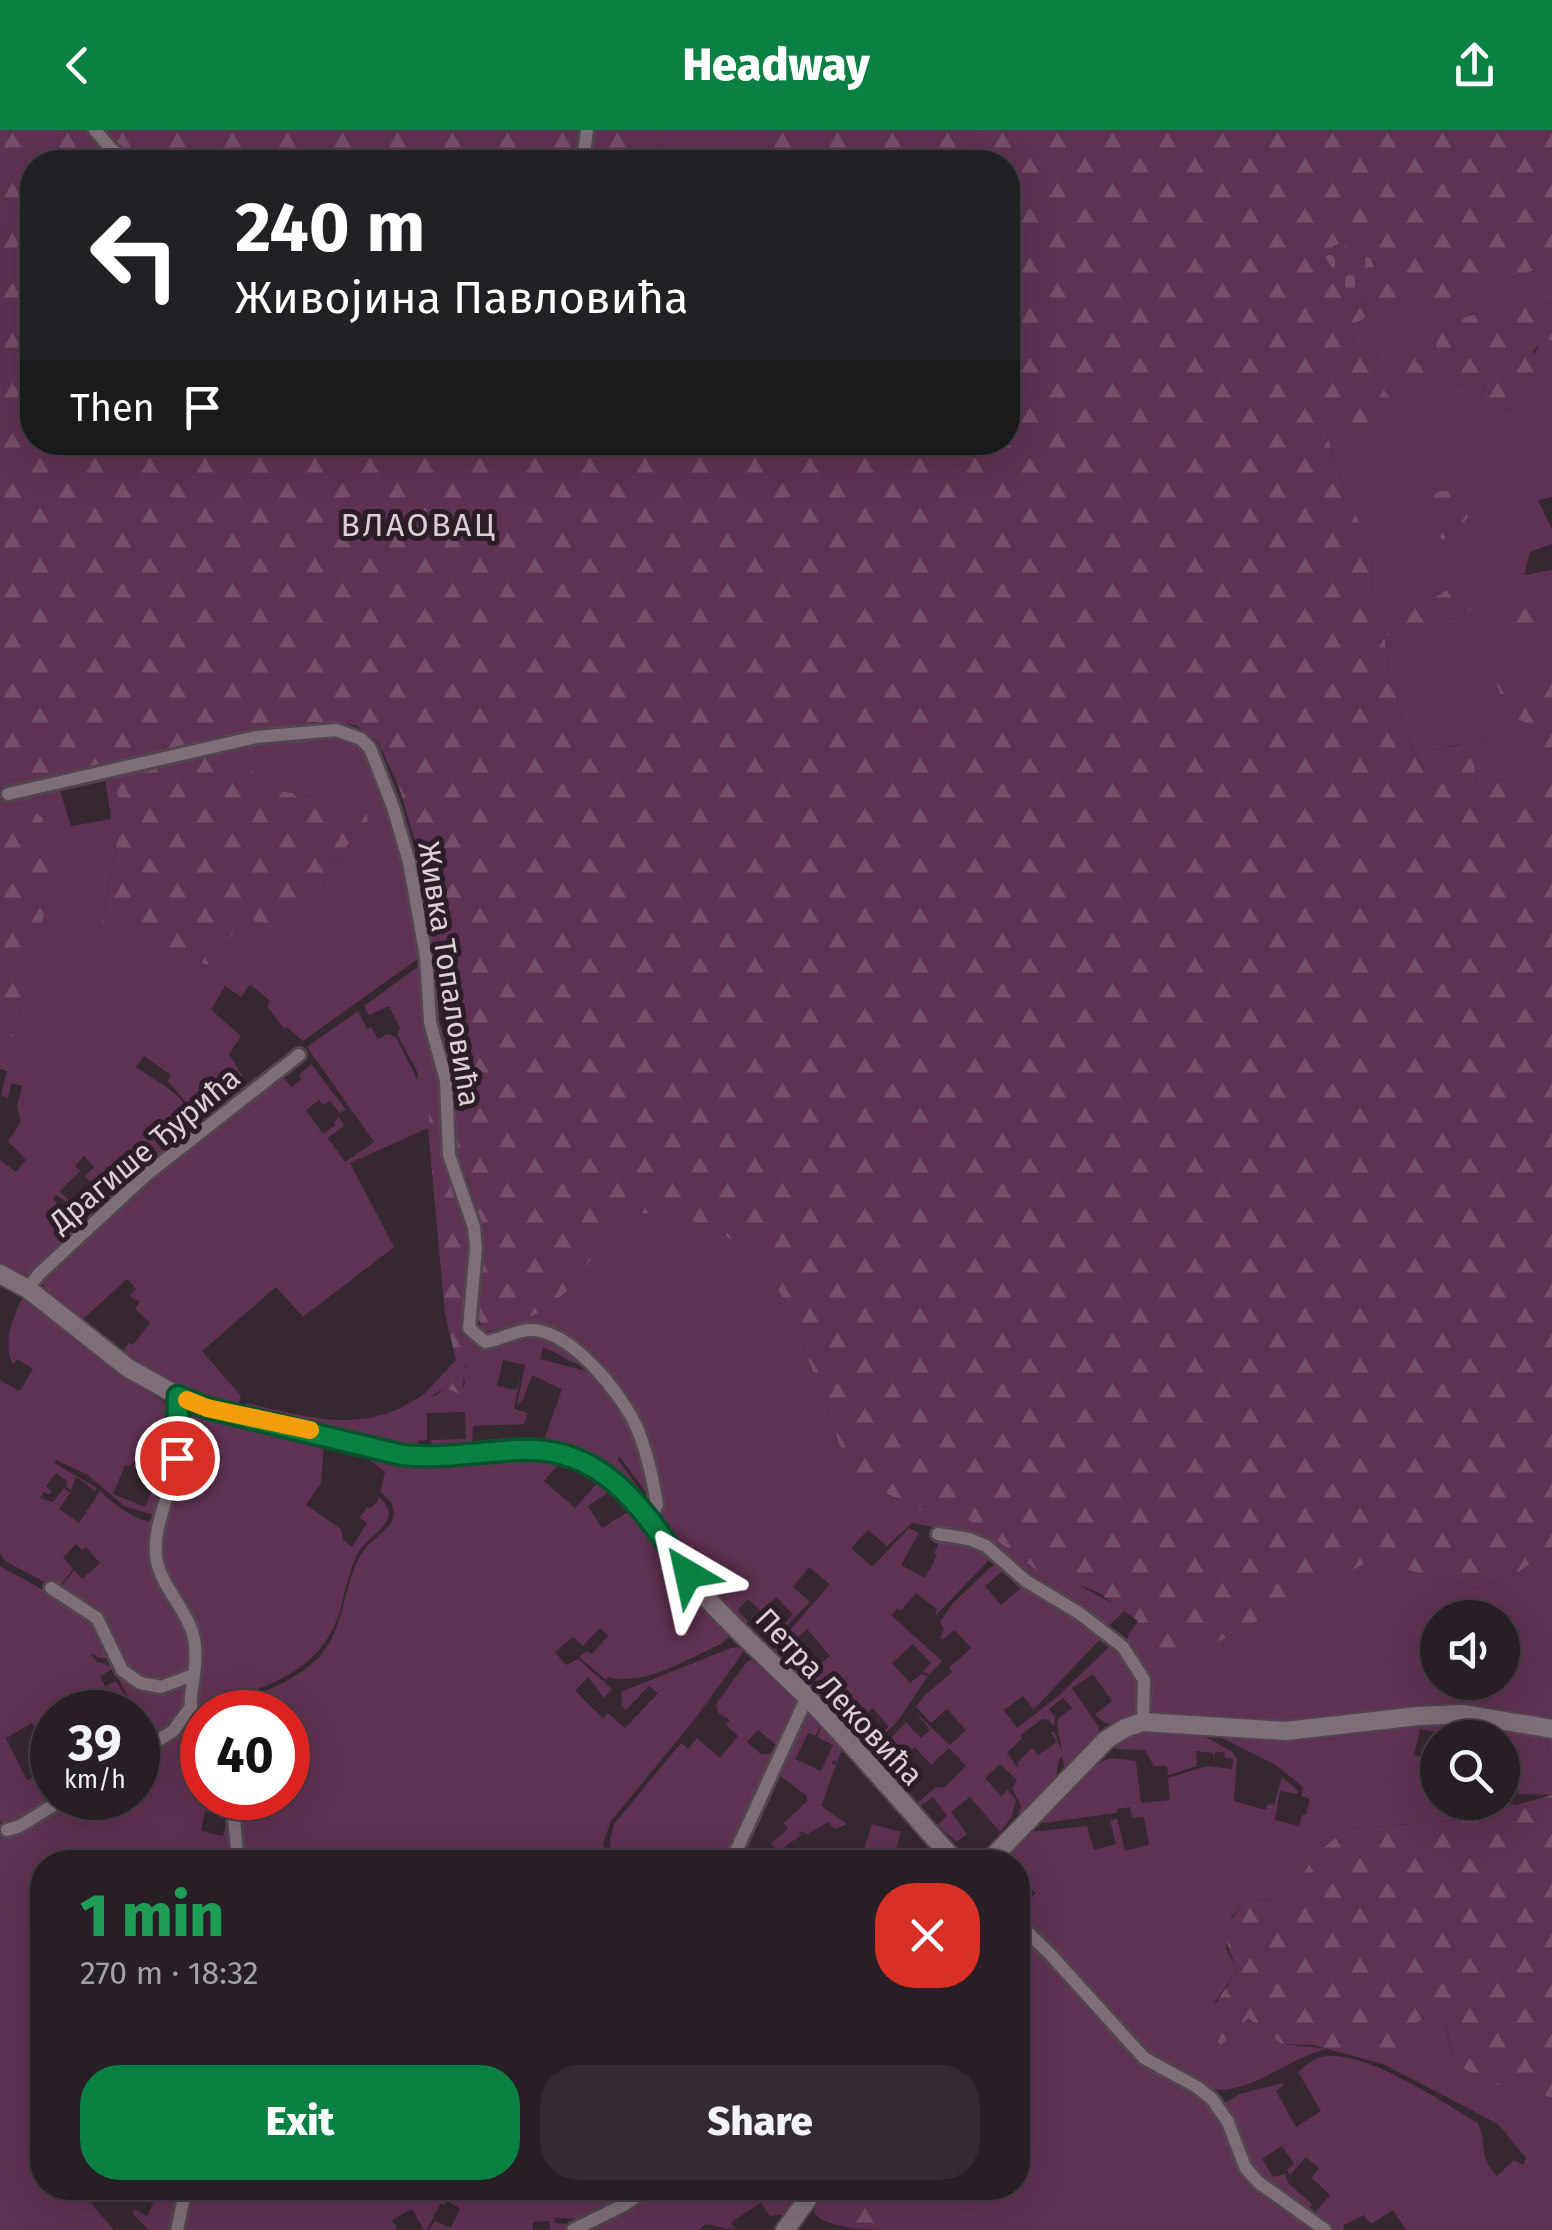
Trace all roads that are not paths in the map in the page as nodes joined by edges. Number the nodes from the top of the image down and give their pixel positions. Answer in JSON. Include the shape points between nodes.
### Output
{"nodes":[{"id":1,"x":95,"y":130,"type":"edge"},
{"id":2,"x":112,"y":150,"type":"edge"},
{"id":3,"x":8,"y":794,"type":"dead end"},
{"id":4,"x":298,"y":1055,"type":"dead end"},
{"id":5,"x":0,"y":1274,"type":"edge"},
{"id":6,"x":28,"y":1289,"type":"junction"},
{"id":7,"x":178,"y":1396,"type":"junction"},
{"id":8,"x":649,"y":1519,"type":"junction"},
{"id":9,"x":938,"y":1534,"type":"dead end"},
{"id":10,"x":50,"y":1588,"type":"dead end"},
{"id":11,"x":193,"y":1675,"type":"junction"},
{"id":12,"x":192,"y":1690,"type":"edge"},
{"id":13,"x":807,"y":1698,"type":"junction"},
{"id":14,"x":180,"y":1722,"type":"edge"},
{"id":15,"x":1143,"y":1722,"type":"junction"},
{"id":16,"x":1552,"y":1729,"type":"edge"},
{"id":17,"x":160,"y":1739,"type":"edge"},
{"id":18,"x":30,"y":1820,"type":"edge"},
{"id":19,"x":234,"y":1820,"type":"edge"},
{"id":20,"x":8,"y":1830,"type":"dead end"},
{"id":21,"x":237,"y":1850,"type":"edge"},
{"id":22,"x":737,"y":1850,"type":"edge"},
{"id":23,"x":945,"y":1850,"type":"edge"},
{"id":24,"x":1000,"y":1850,"type":"edge"},
{"id":25,"x":1030,"y":1936,"type":"edge"},
{"id":26,"x":183,"y":2200,"type":"edge"},
{"id":27,"x":631,"y":2200,"type":"edge"},
{"id":28,"x":807,"y":2200,"type":"edge"},
{"id":29,"x":177,"y":2230,"type":"edge"},
{"id":30,"x":573,"y":2230,"type":"edge"},
{"id":31,"x":785,"y":2230,"type":"edge"},
{"id":32,"x":1325,"y":2230,"type":"edge"}],
"edges":[{"from":1,"to":2,"type":"street"},
{"from":3,"to":8,"type":"street","name":"Живка Топаловића","via":[[256,737],[336,730],[370,748],[409,862],[430,1022],[446,1081],[449,1154],[474,1228],[470,1328],[486,1342],[524,1331],[548,1334],[592,1366],[637,1429],[656,1505]]},
{"from":4,"to":6,"type":"street","name":"Драгише Ђурића","via":[[146,1175]]},
{"from":5,"to":6,"type":"street","name":"Петра Лековића"},
{"from":6,"to":7,"type":"street","name":"Петра Лековића","via":[[128,1368]]},
{"from":7,"to":8,"type":"street","name":"Петра Лековића","via":[[402,1455],[563,1453],[600,1470]]},
{"from":7,"to":11,"type":"street","via":[[177,1458],[156,1557],[193,1635]]},
{"from":8,"to":13,"type":"street","name":"Петра Лековића","via":[[705,1595]]},
{"from":9,"to":15,"type":"street","via":[[986,1546],[1026,1582],[1122,1647],[1144,1680]]},
{"from":10,"to":11,"type":"street","via":[[97,1618],[122,1670],[140,1683],[161,1688]]},
{"from":11,"to":12,"type":"street"},
{"from":13,"to":22,"type":"street"},
{"from":13,"to":23,"type":"street","name":"Петра Лековића"},
{"from":14,"to":17,"type":"street"},
{"from":15,"to":16,"type":"street","via":[[1286,1731],[1464,1714]]},
{"from":15,"to":24,"type":"street","via":[[1106,1740]]},
{"from":18,"to":20,"type":"street"},
{"from":19,"to":21,"type":"street"},
{"from":25,"to":32,"type":"street","via":[[1144,2058],[1212,2099],[1258,2182]]},
{"from":26,"to":29,"type":"street"},
{"from":27,"to":30,"type":"street"},
{"from":28,"to":31,"type":"street"}]}
